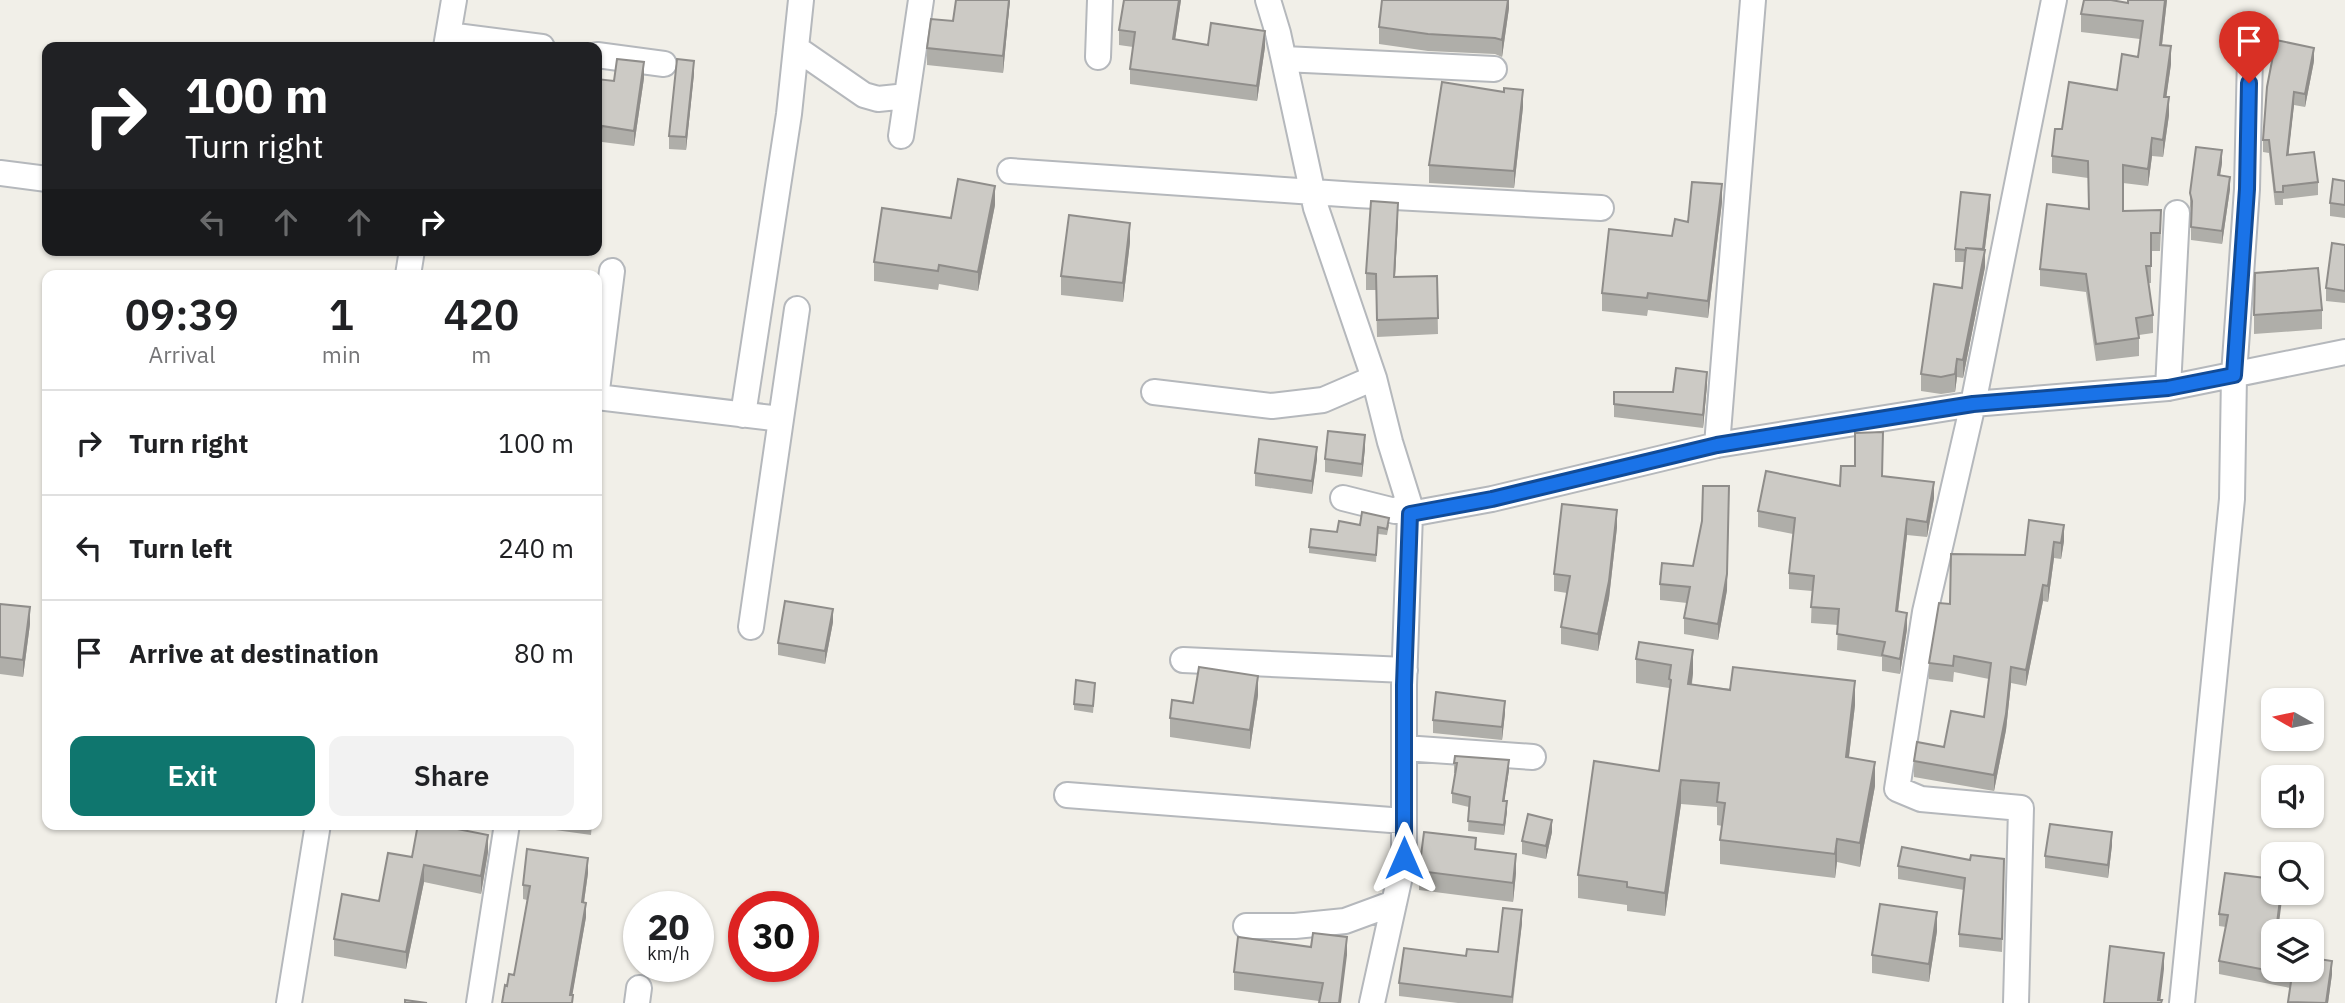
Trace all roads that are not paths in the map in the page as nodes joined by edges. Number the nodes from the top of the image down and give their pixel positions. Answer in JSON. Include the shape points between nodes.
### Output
{"nodes":[{"id":1,"x":454,"y":0,"type":"edge"},
{"id":2,"x":801,"y":0,"type":"edge"},
{"id":3,"x":921,"y":0,"type":"edge"},
{"id":4,"x":1100,"y":0,"type":"edge"},
{"id":5,"x":1268,"y":0,"type":"edge"},
{"id":6,"x":1752,"y":0,"type":"edge"},
{"id":7,"x":2054,"y":0,"type":"edge"},
{"id":8,"x":447,"y":41,"type":"edge"},
{"id":9,"x":796,"y":48,"type":"junction"},
{"id":10,"x":602,"y":56,"type":"edge"},
{"id":11,"x":2250,"y":56,"type":"dead end"},
{"id":12,"x":1098,"y":57,"type":"dead end"},
{"id":13,"x":1283,"y":59,"type":"junction"},
{"id":14,"x":664,"y":64,"type":"dead end"},
{"id":15,"x":1494,"y":69,"type":"dead end"},
{"id":16,"x":907,"y":96,"type":"junction"},
{"id":17,"x":901,"y":136,"type":"dead end"},
{"id":18,"x":1010,"y":171,"type":"dead end"},
{"id":19,"x":0,"y":173,"type":"edge"},
{"id":20,"x":42,"y":177,"type":"edge"},
{"id":21,"x":1312,"y":192,"type":"junction"},
{"id":22,"x":1601,"y":208,"type":"dead end"},
{"id":23,"x":2177,"y":212,"type":"dead end"},
{"id":24,"x":612,"y":271,"type":"dead end"},
{"id":25,"x":797,"y":309,"type":"dead end"},
{"id":26,"x":602,"y":350,"type":"edge"},
{"id":27,"x":2345,"y":352,"type":"edge"},
{"id":28,"x":2234,"y":375,"type":"junction"},
{"id":29,"x":1374,"y":378,"type":"junction"},
{"id":30,"x":2168,"y":388,"type":"junction"},
{"id":31,"x":1154,"y":392,"type":"dead end"},
{"id":32,"x":602,"y":398,"type":"edge"},
{"id":33,"x":1973,"y":404,"type":"junction"},
{"id":34,"x":743,"y":415,"type":"junction"},
{"id":35,"x":781,"y":419,"type":"junction"},
{"id":36,"x":1717,"y":445,"type":"junction"},
{"id":37,"x":1343,"y":498,"type":"dead end"},
{"id":38,"x":1409,"y":509,"type":"junction"},
{"id":39,"x":751,"y":627,"type":"dead end"},
{"id":40,"x":1182,"y":660,"type":"dead end"},
{"id":41,"x":1405,"y":670,"type":"junction"},
{"id":42,"x":1404,"y":748,"type":"junction"},
{"id":43,"x":1533,"y":757,"type":"dead end"},
{"id":44,"x":1067,"y":794,"type":"dead end"},
{"id":45,"x":1404,"y":821,"type":"junction"},
{"id":46,"x":317,"y":830,"type":"edge"},
{"id":47,"x":500,"y":830,"type":"edge"},
{"id":48,"x":1394,"y":903,"type":"junction"},
{"id":49,"x":1246,"y":926,"type":"dead end"},
{"id":50,"x":289,"y":1003,"type":"edge"},
{"id":51,"x":479,"y":1003,"type":"edge"},
{"id":52,"x":1372,"y":1003,"type":"edge"},
{"id":53,"x":2016,"y":1003,"type":"edge"},
{"id":54,"x":2182,"y":1003,"type":"edge"}],
"edges":[{"from":1,"to":8,"type":"street"},
{"from":2,"to":9,"type":"street"},
{"from":3,"to":16,"type":"street"},
{"from":4,"to":12,"type":"street"},
{"from":5,"to":13,"type":"street"},
{"from":6,"to":36,"type":"street"},
{"from":7,"to":33,"type":"street"},
{"from":9,"to":16,"type":"street","via":[[864,95],[878,99]]},
{"from":9,"to":34,"type":"street"},
{"from":10,"to":14,"type":"street"},
{"from":11,"to":28,"type":"street","via":[[2247,189]]},
{"from":13,"to":15,"type":"street"},
{"from":13,"to":21,"type":"street"},
{"from":16,"to":17,"type":"street"},
{"from":18,"to":21,"type":"street"},
{"from":19,"to":20,"type":"street"},
{"from":21,"to":22,"type":"street"},
{"from":21,"to":29,"type":"street"},
{"from":23,"to":30,"type":"street"},
{"from":24,"to":26,"type":"street"},
{"from":25,"to":35,"type":"street"},
{"from":27,"to":28,"type":"street"},
{"from":28,"to":30,"type":"street"},
{"from":28,"to":54,"type":"street","via":[[2232,499]]},
{"from":29,"to":31,"type":"street","via":[[1323,400],[1272,406]]},
{"from":29,"to":38,"type":"street"},
{"from":30,"to":33,"type":"street"},
{"from":32,"to":34,"type":"street"},
{"from":33,"to":36,"type":"street"},
{"from":33,"to":53,"type":"street","via":[[1925,612],[1897,789],[1921,799],[2021,808]]},
{"from":34,"to":35,"type":"street"},
{"from":35,"to":39,"type":"street"},
{"from":36,"to":38,"type":"street","via":[[1492,499]]},
{"from":37,"to":38,"type":"street"},
{"from":38,"to":41,"type":"street"},
{"from":40,"to":41,"type":"street"},
{"from":41,"to":42,"type":"street"},
{"from":42,"to":43,"type":"street"},
{"from":42,"to":45,"type":"street"},
{"from":44,"to":45,"type":"street"},
{"from":45,"to":48,"type":"street","via":[[1404,858]]},
{"from":46,"to":50,"type":"street"},
{"from":47,"to":51,"type":"street"},
{"from":48,"to":49,"type":"street","via":[[1345,921]]},
{"from":48,"to":52,"type":"street"}]}
